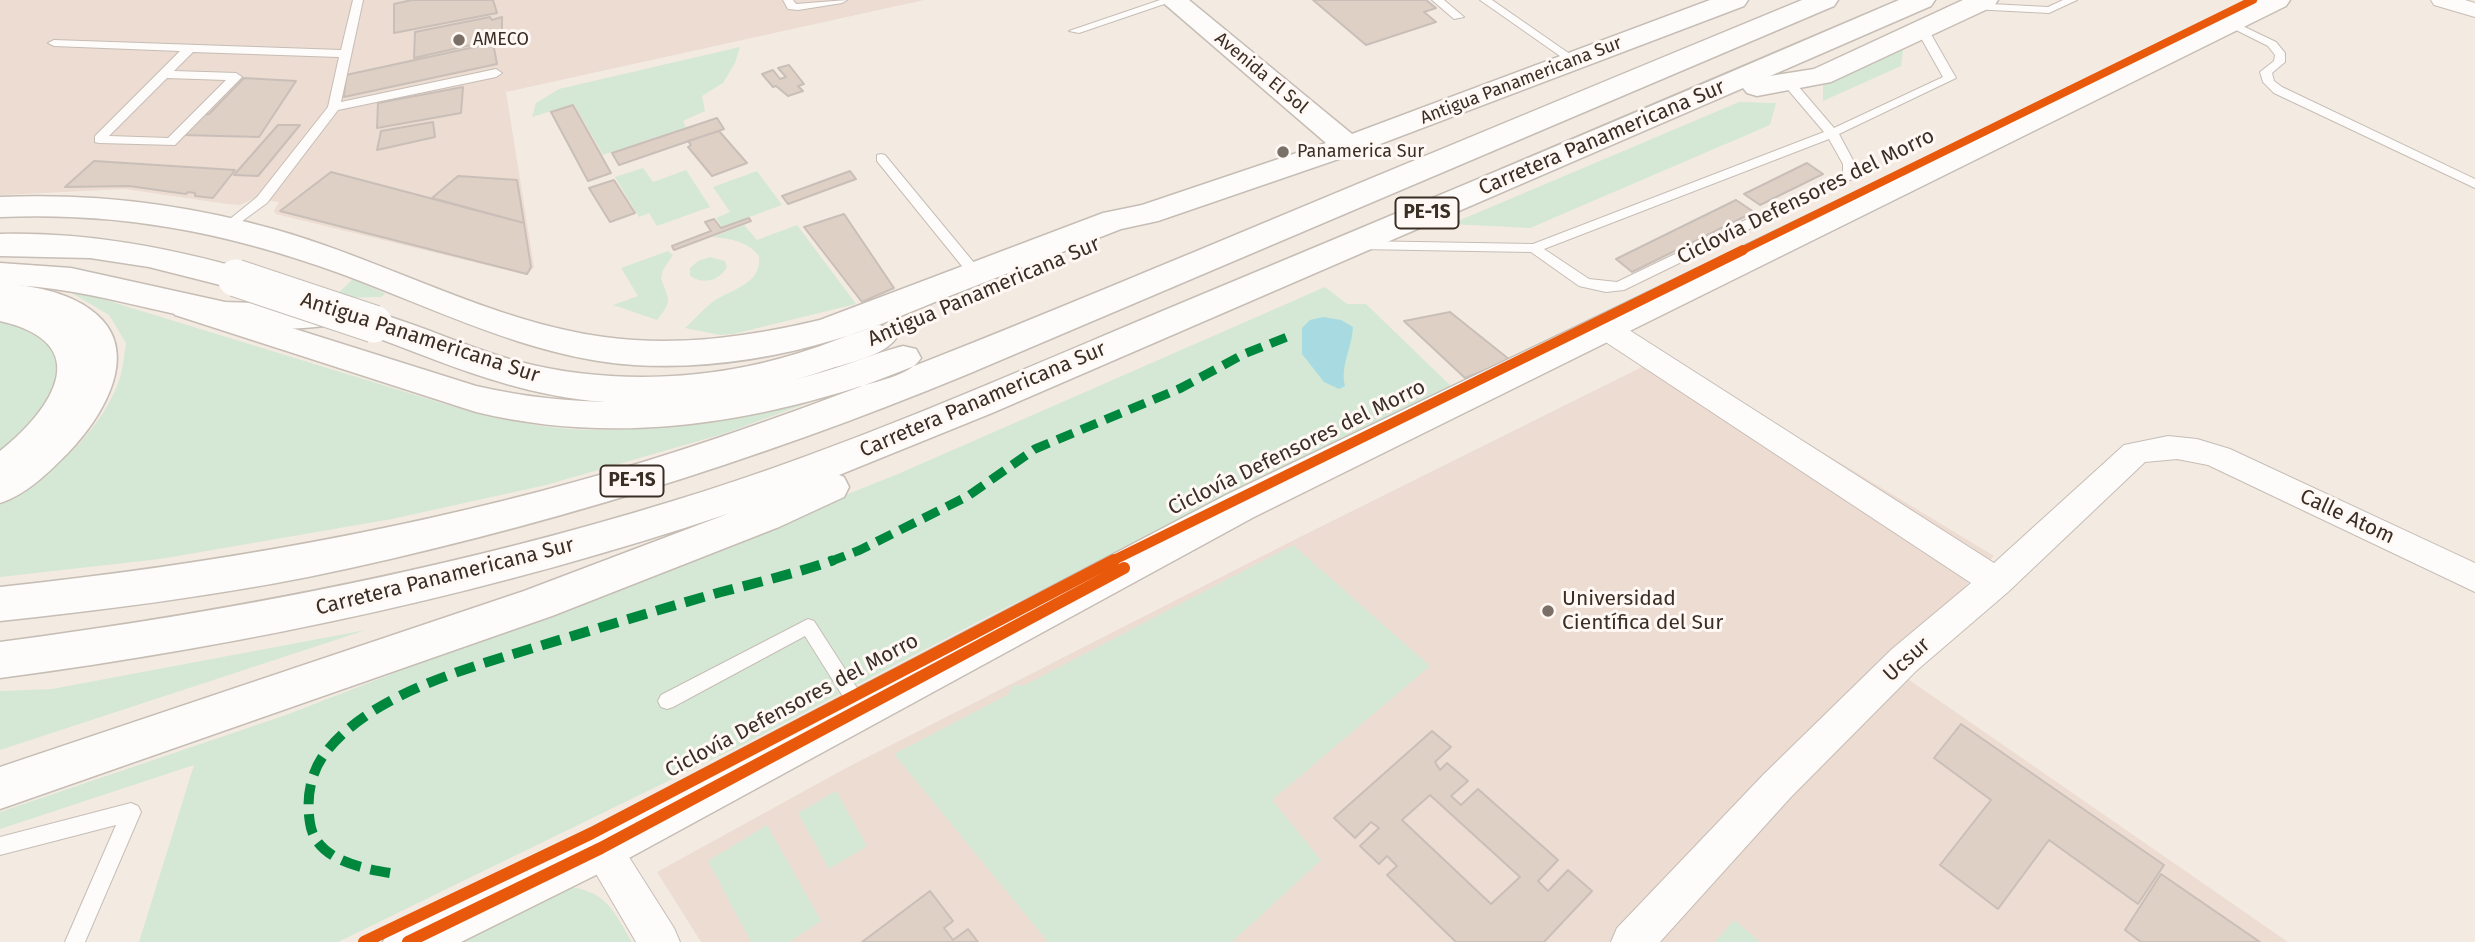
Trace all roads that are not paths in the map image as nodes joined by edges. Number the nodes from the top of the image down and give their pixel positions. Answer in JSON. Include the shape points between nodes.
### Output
{"nodes":[{"id":1,"x":358,"y":0,"type":"edge"},
{"id":2,"x":788,"y":0,"type":"edge"},
{"id":3,"x":842,"y":0,"type":"edge"},
{"id":4,"x":1172,"y":0,"type":"edge"},
{"id":5,"x":1210,"y":0,"type":"edge"},
{"id":6,"x":1437,"y":0,"type":"edge"},
{"id":7,"x":1485,"y":0,"type":"edge"},
{"id":8,"x":1825,"y":0,"type":"edge"},
{"id":9,"x":2072,"y":0,"type":"edge"},
{"id":10,"x":2277,"y":0,"type":"edge"},
{"id":11,"x":2441,"y":0,"type":"edge"},
{"id":12,"x":1731,"y":1,"type":"edge"},
{"id":13,"x":1979,"y":3,"type":"edge"},
{"id":14,"x":2475,"y":10,"type":"edge"},
{"id":15,"x":1922,"y":15,"type":"edge"},
{"id":16,"x":1458,"y":17,"type":"dead end"},
{"id":17,"x":2230,"y":23,"type":"junction"},
{"id":18,"x":1075,"y":31,"type":"dead end"},
{"id":19,"x":54,"y":43,"type":"dead end"},
{"id":20,"x":191,"y":47,"type":"junction"},
{"id":21,"x":346,"y":54,"type":"junction"},
{"id":22,"x":1574,"y":61,"type":"junction"},
{"id":23,"x":496,"y":73,"type":"dead end"},
{"id":24,"x":164,"y":74,"type":"junction"},
{"id":25,"x":1788,"y":82,"type":"junction"},
{"id":26,"x":1697,"y":97,"type":"junction"},
{"id":27,"x":334,"y":107,"type":"junction"},
{"id":28,"x":1832,"y":133,"type":"junction"},
{"id":29,"x":1362,"y":140,"type":"junction"},
{"id":30,"x":881,"y":158,"type":"dead end"},
{"id":31,"x":2475,"y":184,"type":"edge"},
{"id":32,"x":0,"y":207,"type":"edge"},
{"id":33,"x":1147,"y":214,"type":"junction"},
{"id":34,"x":0,"y":221,"type":"edge"},
{"id":35,"x":230,"y":226,"type":"junction"},
{"id":36,"x":1353,"y":245,"type":"junction"},
{"id":37,"x":0,"y":246,"type":"edge"},
{"id":38,"x":1233,"y":248,"type":"junction"},
{"id":39,"x":1534,"y":248,"type":"junction"},
{"id":40,"x":975,"y":273,"type":"junction"},
{"id":41,"x":0,"y":274,"type":"edge"},
{"id":42,"x":0,"y":294,"type":"edge"},
{"id":43,"x":448,"y":303,"type":"junction"},
{"id":44,"x":187,"y":307,"type":"junction"},
{"id":45,"x":0,"y":309,"type":"edge"},
{"id":46,"x":272,"y":317,"type":"junction"},
{"id":47,"x":1605,"y":328,"type":"junction"},
{"id":48,"x":930,"y":423,"type":"junction"},
{"id":49,"x":2219,"y":457,"type":"joint"},
{"id":50,"x":0,"y":471,"type":"edge"},
{"id":51,"x":0,"y":488,"type":"edge"},
{"id":52,"x":2475,"y":578,"type":"edge"},
{"id":53,"x":1996,"y":582,"type":"junction"},
{"id":54,"x":0,"y":604,"type":"edge"},
{"id":55,"x":0,"y":660,"type":"edge"},
{"id":56,"x":667,"y":701,"type":"dead end"},
{"id":57,"x":860,"y":708,"type":"junction"},
{"id":58,"x":0,"y":788,"type":"edge"},
{"id":59,"x":0,"y":846,"type":"edge"},
{"id":60,"x":601,"y":848,"type":"junction"},
{"id":61,"x":75,"y":942,"type":"edge"},
{"id":62,"x":408,"y":942,"type":"edge"},
{"id":63,"x":659,"y":942,"type":"edge"},
{"id":64,"x":1632,"y":942,"type":"edge"}],
"edges":[{"from":1,"to":21,"type":"lane"},
{"from":2,"to":3,"type":"lane","via":[[792,7]]},
{"from":4,"to":18,"type":"lane"},
{"from":4,"to":29,"type":"main road","name":"Avenida El Sol"},
{"from":5,"to":29,"type":"main road","name":"Avenida El Sol"},
{"from":6,"to":16,"type":"lane"},
{"from":7,"to":22,"type":"lane"},
{"from":8,"to":38,"type":"main road","name":"Carretera Panamericana Sur","number":"PE-1S"},
{"from":9,"to":13,"type":"lane","via":[[2049,10]]},
{"from":10,"to":17,"type":"main road"},
{"from":11,"to":14,"type":"street"},
{"from":12,"to":22,"type":"main road","name":"Antigua Panamericana Sur"},
{"from":13,"to":15,"type":"main road"},
{"from":15,"to":25,"type":"main road","via":[[1821,76]]},
{"from":15,"to":26,"type":"main road","name":"Carretera Panamericana Sur","number":"PE-1S"},
{"from":15,"to":28,"type":"lane","via":[[1950,78]]},
{"from":17,"to":31,"type":"lane","via":[[2272,44],[2281,55],[2266,72],[2278,90]]},
{"from":17,"to":47,"type":"main road"},
{"from":19,"to":20,"type":"lane"},
{"from":20,"to":21,"type":"lane"},
{"from":20,"to":24,"type":"lane"},
{"from":21,"to":27,"type":"lane"},
{"from":22,"to":29,"type":"main road","name":"Antigua Panamericana Sur"},
{"from":23,"to":27,"type":"lane"},
{"from":24,"to":24,"type":"lane","via":[[146,92],[99,139],[171,142],[236,77]]},
{"from":25,"to":26,"type":"main road"},
{"from":25,"to":28,"type":"lane"},
{"from":26,"to":36,"type":"main road","name":"Carretera Panamericana Sur","number":"PE-1S"},
{"from":27,"to":35,"type":"lane","via":[[262,200]]},
{"from":28,"to":39,"type":"lane"},
{"from":28,"to":39,"type":"lane","via":[[1849,164],[1849,175],[1619,287],[1601,289],[1579,281]]},
{"from":29,"to":33,"type":"main road","name":"Antigua Panamericana Sur"},
{"from":30,"to":40,"type":"lane"},
{"from":32,"to":35,"type":"main road","name":"Antigua Panamericana Sur","via":[[78,205]]},
{"from":33,"to":37,"type":"main road","name":"Antigua Panamericana Sur","bridge":true,"via":[[1125,232],[846,351],[721,384],[645,390],[565,384],[494,366],[181,261],[65,245]]},
{"from":33,"to":40,"type":"main road","name":"Antigua Panamericana Sur","via":[[1114,220]]},
{"from":34,"to":46,"type":"main road","via":[[65,220],[153,229],[232,246],[324,277],[323,290],[309,303]]},
{"from":35,"to":43,"type":"main road","name":"Antigua Panamericana Sur","via":[[351,265]]},
{"from":36,"to":39,"type":"lane"},
{"from":36,"to":48,"type":"main road","name":"Carretera Panamericana Sur","number":"PE-1S"},
{"from":38,"to":44,"type":"main road","via":[[1102,284],[817,387],[733,407],[652,416],[564,414],[482,401]]},
{"from":38,"to":54,"type":"main road","name":"Carretera Panamericana Sur","number":"PE-1S","via":[[845,408],[595,492],[327,556],[146,587]]},
{"from":40,"to":43,"type":"main road","name":"Antigua Panamericana Sur","via":[[828,330],[709,353],[640,353],[574,344]]},
{"from":41,"to":44,"type":"main road","via":[[80,279]]},
{"from":42,"to":51,"type":"main road","via":[[36,298],[68,309],[90,328],[99,352],[96,382],[77,417]]},
{"from":43,"to":46,"type":"main road"},
{"from":44,"to":46,"type":"main road"},
{"from":45,"to":50,"type":"main road","via":[[34,317],[58,330],[76,365],[72,389],[53,423]]},
{"from":47,"to":53,"type":"street"},
{"from":47,"to":57,"type":"main road","via":[[1240,506]]},
{"from":48,"to":55,"type":"main road","name":"Carretera Panamericana Sur","number":"PE-1S","via":[[767,485],[480,572],[216,628]]},
{"from":48,"to":58,"type":"main road","via":[[853,475],[765,516],[524,608]]},
{"from":49,"to":52,"type":"street","name":"Calle Atom"},
{"from":49,"to":53,"type":"street","name":"Ucsur","via":[[2186,446],[2135,453]]},
{"from":53,"to":64,"type":"street","name":"Ucsur","via":[[1904,660],[1777,786]]},
{"from":56,"to":57,"type":"lane","via":[[808,626]]},
{"from":57,"to":60,"type":"main road"},
{"from":59,"to":61,"type":"lane","via":[[131,812]]},
{"from":60,"to":62,"type":"main road"},
{"from":60,"to":63,"type":"street"}]}
